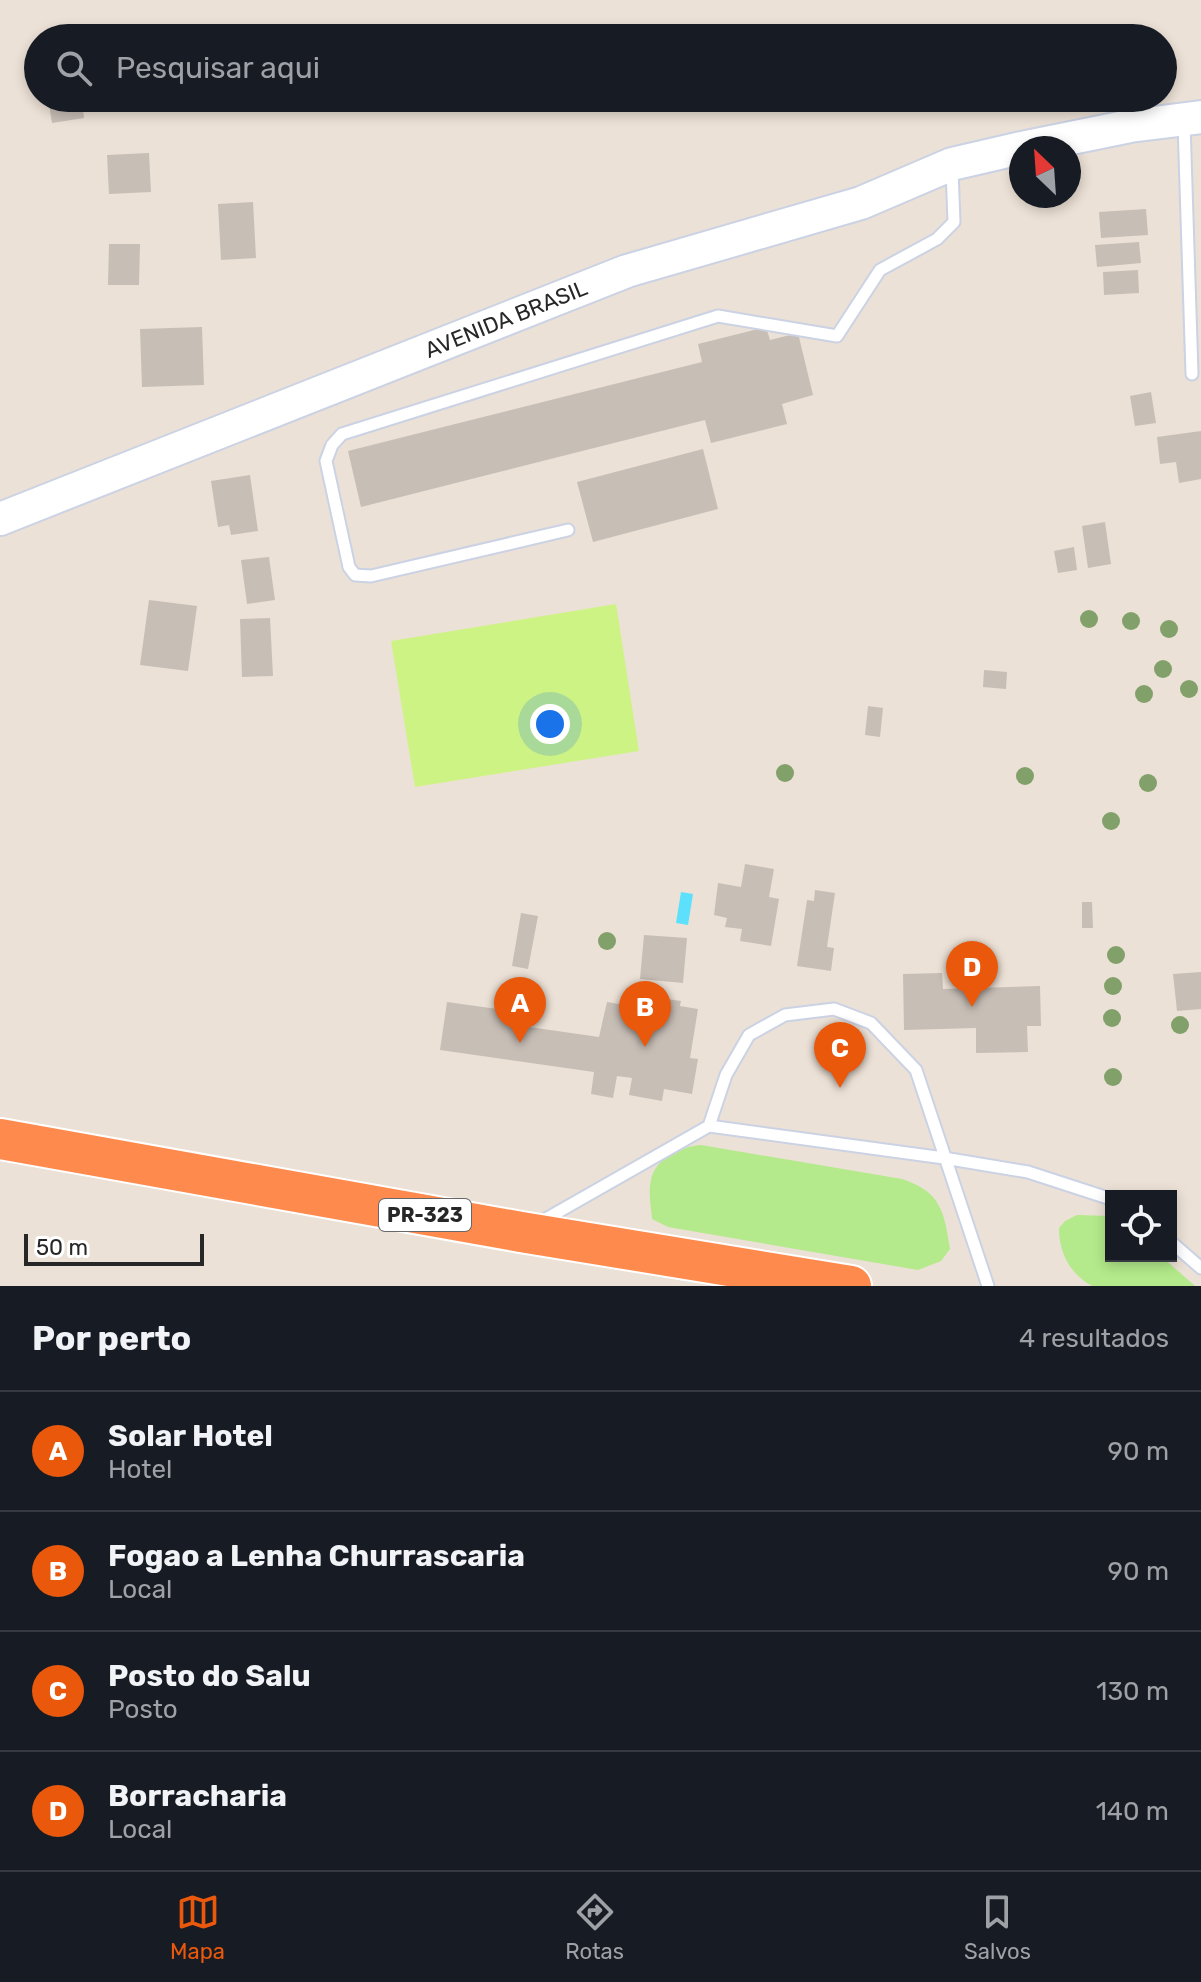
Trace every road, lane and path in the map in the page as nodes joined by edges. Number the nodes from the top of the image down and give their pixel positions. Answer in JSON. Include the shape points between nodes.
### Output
{"nodes":[{"id":1,"x":1192,"y":118,"type":"edge"},
{"id":2,"x":1080,"y":136,"type":"edge"},
{"id":3,"x":1009,"y":151,"type":"edge"},
{"id":4,"x":952,"y":164,"type":"junction"},
{"id":5,"x":1192,"y":374,"type":"dead end"},
{"id":6,"x":0,"y":519,"type":"edge"},
{"id":7,"x":568,"y":530,"type":"dead end"},
{"id":8,"x":709,"y":1126,"type":"junction"},
{"id":9,"x":0,"y":1139,"type":"edge"},
{"id":10,"x":944,"y":1158,"type":"junction"},
{"id":11,"x":1105,"y":1197,"type":"edge"},
{"id":12,"x":521,"y":1232,"type":"junction"},
{"id":13,"x":1177,"y":1247,"type":"edge"},
{"id":14,"x":1201,"y":1268,"type":"edge"},
{"id":15,"x":851,"y":1286,"type":"edge"},
{"id":16,"x":988,"y":1286,"type":"edge"}],
"edges":[{"from":1,"to":2,"type":"street","name":"AVENIDA BRASIL"},
{"from":1,"to":5,"type":"lane"},
{"from":3,"to":4,"type":"street","name":"AVENIDA BRASIL"},
{"from":4,"to":6,"type":"street","name":"AVENIDA BRASIL","via":[[861,203],[627,271]]},
{"from":4,"to":7,"type":"lane","via":[[954,222],[937,239],[880,270],[837,336],[718,316],[342,434],[326,461],[355,575],[371,576]]},
{"from":8,"to":10,"type":"lane"},
{"from":8,"to":10,"type":"lane","via":[[726,1075],[749,1035],[785,1015],[834,1009],[871,1023],[916,1070]]},
{"from":8,"to":12,"type":"lane"},
{"from":9,"to":12,"type":"highway","number":"PR-323"},
{"from":10,"to":11,"type":"lane","via":[[1028,1172]]},
{"from":10,"to":16,"type":"lane"},
{"from":12,"to":15,"type":"highway","number":"PR-323"},
{"from":13,"to":14,"type":"lane"}]}
